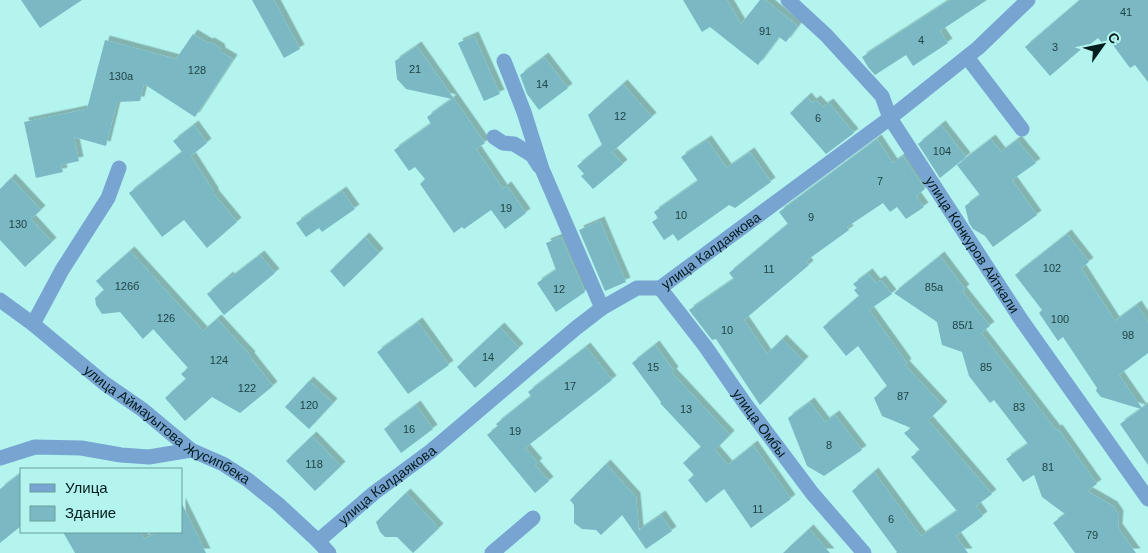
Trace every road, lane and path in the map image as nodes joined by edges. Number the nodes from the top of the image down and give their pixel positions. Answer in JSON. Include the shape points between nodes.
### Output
{"nodes":[{"id":1,"x":788,"y":0,"type":"edge"},
{"id":2,"x":1028,"y":0,"type":"edge"},
{"id":3,"x":967,"y":57,"type":"junction"},
{"id":4,"x":504,"y":61,"type":"dead end"},
{"id":5,"x":890,"y":118,"type":"junction"},
{"id":6,"x":1022,"y":129,"type":"dead end"},
{"id":7,"x":494,"y":137,"type":"dead end"},
{"id":8,"x":118,"y":168,"type":"dead end"},
{"id":9,"x":542,"y":169,"type":"junction"},
{"id":10,"x":660,"y":288,"type":"junction"},
{"id":11,"x":0,"y":300,"type":"edge"},
{"id":12,"x":602,"y":308,"type":"junction"},
{"id":13,"x":33,"y":324,"type":"junction"},
{"id":14,"x":192,"y":450,"type":"junction"},
{"id":15,"x":0,"y":458,"type":"edge"},
{"id":16,"x":1148,"y":499,"type":"edge"},
{"id":17,"x":533,"y":518,"type":"dead end"},
{"id":18,"x":318,"y":541,"type":"junction"},
{"id":19,"x":328,"y":553,"type":"edge"},
{"id":20,"x":492,"y":553,"type":"edge"},
{"id":21,"x":864,"y":553,"type":"edge"}],
"edges":[{"from":1,"to":5,"type":"street","name":"улица Конкуров Айткали","via":[[826,35],[882,96]]},
{"from":2,"to":3,"type":"street","name":"улица Калдаякова"},
{"from":3,"to":5,"type":"street","name":"улица Калдаякова"},
{"from":3,"to":6,"type":"street"},
{"from":4,"to":9,"type":"street"},
{"from":5,"to":10,"type":"street","name":"улица Калдаякова"},
{"from":5,"to":16,"type":"street","name":"улица Конкуров Айткали","via":[[1020,318]]},
{"from":7,"to":9,"type":"street","via":[[532,155]]},
{"from":8,"to":13,"type":"street","via":[[108,198],[62,270]]},
{"from":9,"to":12,"type":"street"},
{"from":10,"to":12,"type":"street","name":"улица Калдаякова","via":[[637,288]]},
{"from":10,"to":21,"type":"street","name":"улица Омбы","via":[[812,493]]},
{"from":11,"to":13,"type":"street","name":"улица Аймауытова Жусипбека"},
{"from":12,"to":18,"type":"street","name":"улица Калдаякова"},
{"from":13,"to":14,"type":"street","name":"улица Аймауытова Жусипбека"},
{"from":14,"to":15,"type":"street","via":[[149,457],[81,448],[35,448]]},
{"from":14,"to":18,"type":"street","name":"улица Аймауытова Жусипбека","via":[[248,480]]},
{"from":17,"to":20,"type":"street"},
{"from":18,"to":19,"type":"street","name":"улица Аймауытова Жусипбека"}]}
